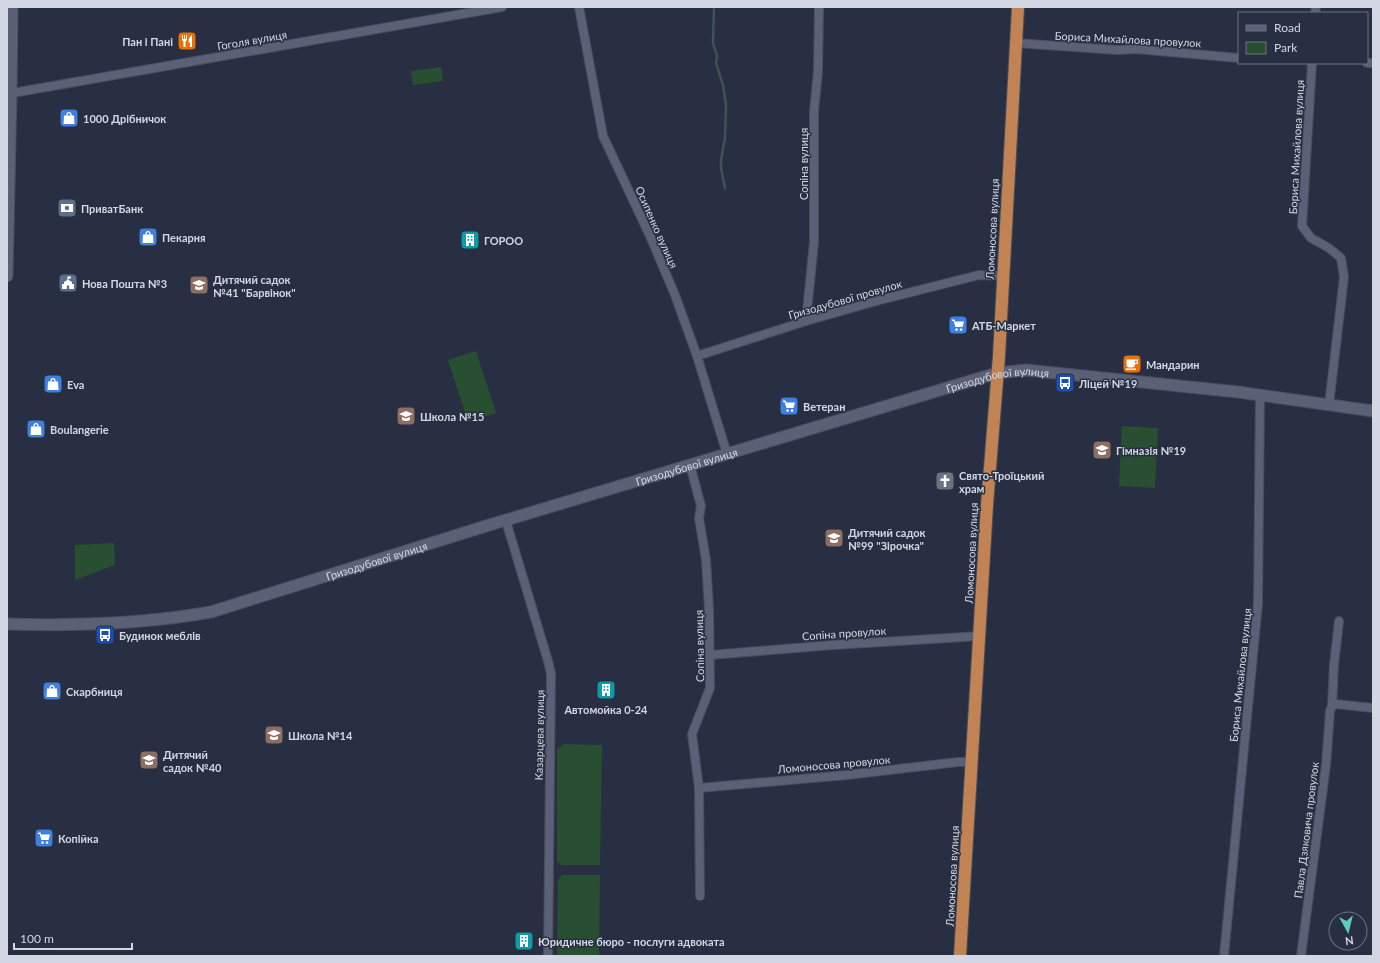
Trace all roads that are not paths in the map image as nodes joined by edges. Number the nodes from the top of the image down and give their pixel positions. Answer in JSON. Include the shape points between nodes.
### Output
{"nodes":[{"id":1,"x":12,"y":7,"type":"edge"},
{"id":2,"x":502,"y":7,"type":"edge"},
{"id":3,"x":579,"y":7,"type":"edge"},
{"id":4,"x":819,"y":7,"type":"edge"},
{"id":5,"x":1018,"y":7,"type":"edge"},
{"id":6,"x":1016,"y":43,"type":"junction"},
{"id":7,"x":1238,"y":58,"type":"edge"},
{"id":8,"x":1312,"y":64,"type":"edge"},
{"id":9,"x":9,"y":94,"type":"edge"},
{"id":10,"x":7,"y":276,"type":"edge"},
{"id":11,"x":1003,"y":276,"type":"junction"},
{"id":12,"x":806,"y":321,"type":"junction"},
{"id":13,"x":697,"y":356,"type":"junction"},
{"id":14,"x":997,"y":373,"type":"junction"},
{"id":15,"x":1260,"y":395,"type":"junction"},
{"id":16,"x":1329,"y":405,"type":"junction"},
{"id":17,"x":1373,"y":412,"type":"edge"},
{"id":18,"x":727,"y":454,"type":"junction"},
{"id":19,"x":690,"y":465,"type":"junction"},
{"id":20,"x":506,"y":521,"type":"junction"},
{"id":21,"x":1339,"y":620,"type":"dead end"},
{"id":22,"x":7,"y":624,"type":"edge"},
{"id":23,"x":980,"y":636,"type":"junction"},
{"id":24,"x":710,"y":655,"type":"junction"},
{"id":25,"x":1332,"y":706,"type":"junction"},
{"id":26,"x":1373,"y":708,"type":"edge"},
{"id":27,"x":972,"y":762,"type":"junction"},
{"id":28,"x":698,"y":788,"type":"junction"},
{"id":29,"x":700,"y":896,"type":"dead end"},
{"id":30,"x":548,"y":956,"type":"edge"},
{"id":31,"x":960,"y":956,"type":"edge"},
{"id":32,"x":1224,"y":956,"type":"edge"},
{"id":33,"x":1301,"y":956,"type":"edge"}],
"edges":[{"from":1,"to":9,"type":"street"},
{"from":2,"to":9,"type":"street","name":"Гоголя вулиця"},
{"from":3,"to":13,"type":"street","name":"Осипенко вулиця","via":[[604,136],[650,236]]},
{"from":4,"to":12,"type":"street","name":"Сопіна вулиця","via":[[818,72],[814,111],[814,242]]},
{"from":5,"to":6,"type":"highway","name":"Ломоносова вулиця"},
{"from":6,"to":7,"type":"street","name":"Бориса Михайлова провулок","via":[[1136,49]]},
{"from":6,"to":11,"type":"highway","name":"Ломоносова вулиця"},
{"from":8,"to":16,"type":"street","name":"Бориса Михайлова вулиця","via":[[1302,226],[1311,238],[1341,258],[1344,277]]},
{"from":9,"to":10,"type":"street"},
{"from":11,"to":12,"type":"street","name":"Гризодубової провулок","via":[[979,275]]},
{"from":11,"to":14,"type":"highway","name":"Ломоносова вулиця"},
{"from":12,"to":13,"type":"street","name":"Гризодубової провулок"},
{"from":13,"to":18,"type":"street","name":"Осипенко вулиця"},
{"from":14,"to":15,"type":"street","name":"Гризодубової вулиця","via":[[1026,370]]},
{"from":14,"to":18,"type":"street","name":"Гризодубової вулиця"},
{"from":14,"to":23,"type":"highway","name":"Ломоносова вулиця"},
{"from":15,"to":16,"type":"street","name":"Гризодубової вулиця"},
{"from":15,"to":32,"type":"street","name":"Бориса Михайлова вулиця","via":[[1258,603]]},
{"from":16,"to":17,"type":"street","name":"Гризодубової вулиця"},
{"from":18,"to":19,"type":"street","name":"Гризодубової вулиця"},
{"from":19,"to":20,"type":"street","name":"Гризодубової вулиця"},
{"from":19,"to":24,"type":"street","name":"Сопіна вулиця","via":[[701,506],[699,518],[710,609]]},
{"from":20,"to":22,"type":"street","name":"Гризодубової вулиця","via":[[211,612],[180,618],[117,624]]},
{"from":20,"to":30,"type":"street","name":"Казарцева вулиця","via":[[551,674]]},
{"from":21,"to":25,"type":"street","name":"Павла Дзяковича провулок"},
{"from":23,"to":24,"type":"street","name":"Сопіна провулок","via":[[833,644]]},
{"from":23,"to":27,"type":"highway","name":"Ломоносова вулиця"},
{"from":24,"to":28,"type":"street","name":"Сопіна вулиця","via":[[710,688],[692,734]]},
{"from":25,"to":26,"type":"street","via":[[1336,704]]},
{"from":25,"to":33,"type":"street","name":"Павла Дзяковича провулок"},
{"from":27,"to":28,"type":"street","name":"Ломоносова провулок"},
{"from":27,"to":31,"type":"highway","name":"Ломоносова вулиця"},
{"from":28,"to":29,"type":"street","name":"Сопіна вулиця"}]}
